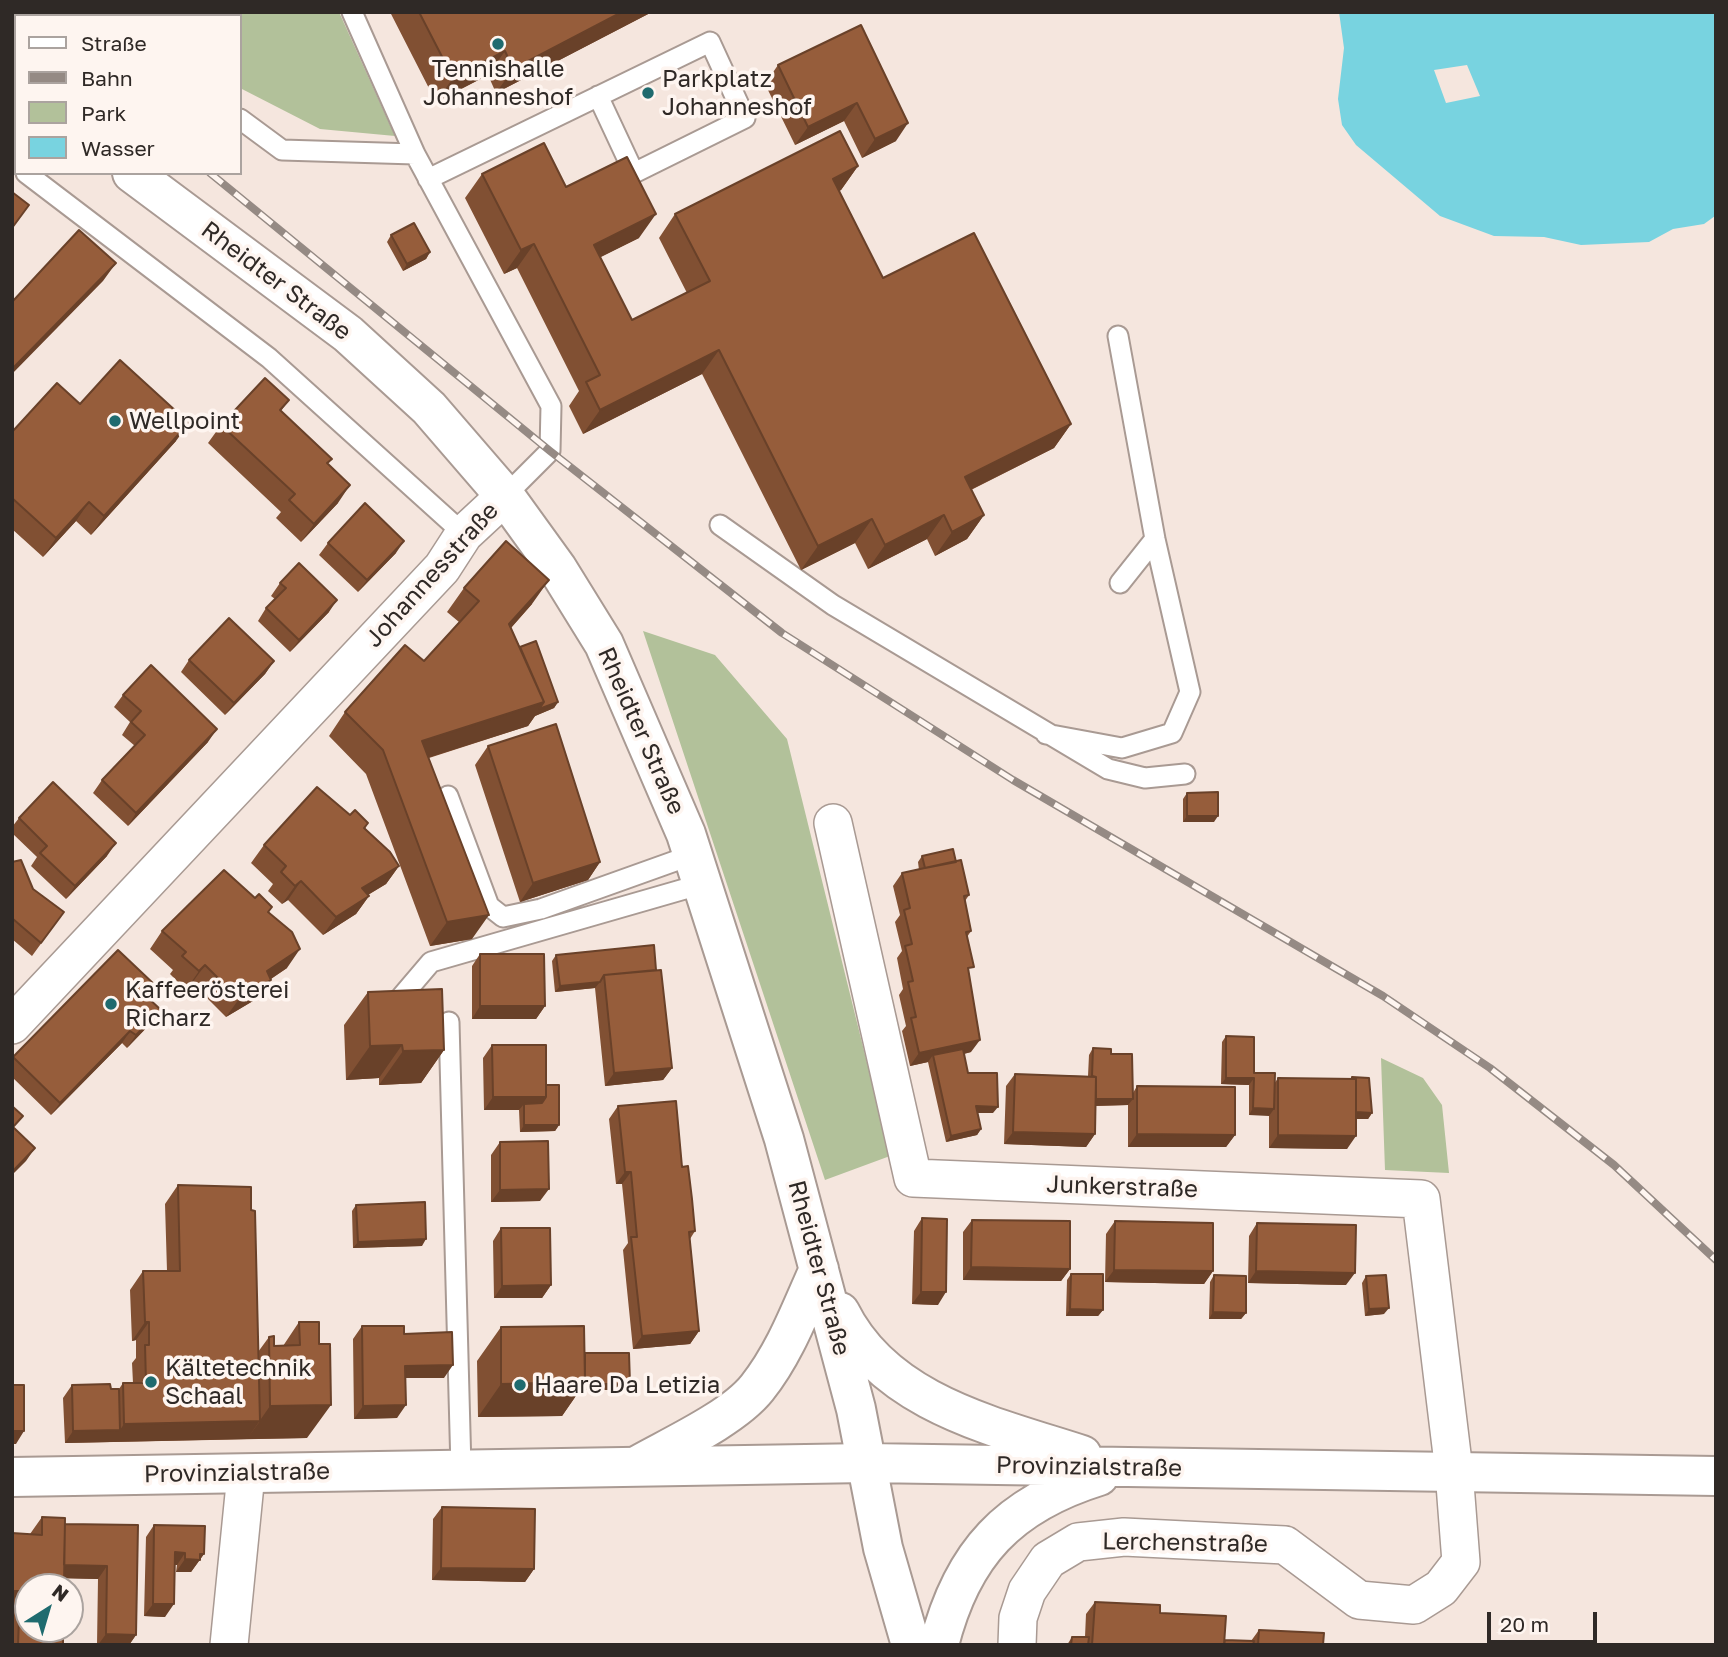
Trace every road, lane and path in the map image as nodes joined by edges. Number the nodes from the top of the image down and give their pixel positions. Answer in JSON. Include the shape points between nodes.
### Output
{"nodes":[{"id":1,"x":352,"y":12,"type":"edge"},
{"id":2,"x":598,"y":96,"type":"junction"},
{"id":3,"x":242,"y":120,"type":"edge"},
{"id":4,"x":415,"y":154,"type":"junction"},
{"id":5,"x":29,"y":175,"type":"edge"},
{"id":6,"x":135,"y":175,"type":"edge"},
{"id":7,"x":428,"y":179,"type":"junction"},
{"id":8,"x":1118,"y":336,"type":"dead end"},
{"id":9,"x":505,"y":496,"type":"junction"},
{"id":10,"x":720,"y":525,"type":"dead end"},
{"id":11,"x":464,"y":534,"type":"junction"},
{"id":12,"x":1155,"y":538,"type":"junction"},
{"id":13,"x":1120,"y":583,"type":"dead end"},
{"id":14,"x":1046,"y":734,"type":"junction"},
{"id":15,"x":1185,"y":774,"type":"dead end"},
{"id":16,"x":448,"y":796,"type":"dead end"},
{"id":17,"x":833,"y":823,"type":"dead end"},
{"id":18,"x":697,"y":869,"type":"junction"},
{"id":19,"x":383,"y":1017,"type":"edge"},
{"id":20,"x":449,"y":1022,"type":"dead end"},
{"id":21,"x":12,"y":1026,"type":"edge"},
{"id":22,"x":819,"y":1269,"type":"junction"},
{"id":23,"x":867,"y":1463,"type":"junction"},
{"id":24,"x":640,"y":1464,"type":"junction"},
{"id":25,"x":1124,"y":1468,"type":"junction"},
{"id":26,"x":461,"y":1469,"type":"junction"},
{"id":27,"x":1454,"y":1471,"type":"junction"},
{"id":28,"x":246,"y":1474,"type":"junction"},
{"id":29,"x":1716,"y":1476,"type":"edge"},
{"id":30,"x":12,"y":1477,"type":"edge"},
{"id":31,"x":229,"y":1645,"type":"edge"},
{"id":32,"x":911,"y":1645,"type":"edge"},
{"id":33,"x":939,"y":1645,"type":"edge"},
{"id":34,"x":1017,"y":1645,"type":"edge"}],
"edges":[{"from":1,"to":4,"type":"lane","name":"Johannesstraße"},
{"from":2,"to":2,"type":"lane","via":[[710,42],[745,118],[634,173]]},
{"from":2,"to":7,"type":"lane"},
{"from":3,"to":4,"type":"lane","via":[[282,150]]},
{"from":4,"to":7,"type":"lane","name":"Johannesstraße"},
{"from":5,"to":11,"type":"lane","via":[[269,358]]},
{"from":6,"to":9,"type":"main road","name":"Rheidter Straße","via":[[348,334],[429,408]]},
{"from":7,"to":9,"type":"lane","name":"Johannesstraße","via":[[551,406],[550,452]]},
{"from":8,"to":12,"type":"lane"},
{"from":9,"to":11,"type":"street","name":"Johannesstraße"},
{"from":9,"to":18,"type":"main road","name":"Rheidter Straße","via":[[604,644],[675,804]]},
{"from":10,"to":14,"type":"lane","via":[[833,605]]},
{"from":11,"to":21,"type":"street","name":"Johannesstraße","via":[[442,568]]},
{"from":12,"to":13,"type":"lane"},
{"from":12,"to":14,"type":"lane","via":[[1190,692],[1172,733],[1122,748]]},
{"from":14,"to":15,"type":"lane","via":[[1108,769],[1145,778]]},
{"from":16,"to":18,"type":"lane","via":[[489,906],[503,917]]},
{"from":17,"to":27,"type":"street","name":"Junkerstraße","via":[[913,1178],[1421,1199]]},
{"from":18,"to":19,"type":"lane","via":[[431,962]]},
{"from":18,"to":22,"type":"main road","name":"Rheidter Straße","via":[[784,1139]]},
{"from":20,"to":26,"type":"lane"},
{"from":22,"to":23,"type":"main road","name":"Rheidter Straße"},
{"from":22,"to":24,"type":"main road","via":[[792,1331],[756,1389],[715,1421]]},
{"from":22,"to":25,"type":"main road","via":[[850,1332],[881,1367],[915,1394],[987,1424]]},
{"from":23,"to":24,"type":"main road","name":"Provinzialstraße"},
{"from":23,"to":25,"type":"main road","name":"Provinzialstraße"},
{"from":23,"to":32,"type":"main road","name":"Rheidter Straße","via":[[883,1548]]},
{"from":24,"to":26,"type":"main road","name":"Provinzialstraße"},
{"from":25,"to":27,"type":"main road","name":"Provinzialstraße"},
{"from":25,"to":33,"type":"main road","via":[[1060,1488],[1014,1517],[979,1550],[947,1612]]},
{"from":26,"to":28,"type":"main road","name":"Provinzialstraße"},
{"from":27,"to":29,"type":"main road","name":"Provinzialstraße"},
{"from":27,"to":34,"type":"street","name":"Lerchenstraße","via":[[1461,1562],[1441,1588],[1414,1605],[1359,1600],[1285,1545],[1124,1537],[1078,1542],[1048,1560],[1027,1591],[1018,1618]]},
{"from":28,"to":30,"type":"main road","name":"Provinzialstraße"},
{"from":28,"to":31,"type":"street"}]}
